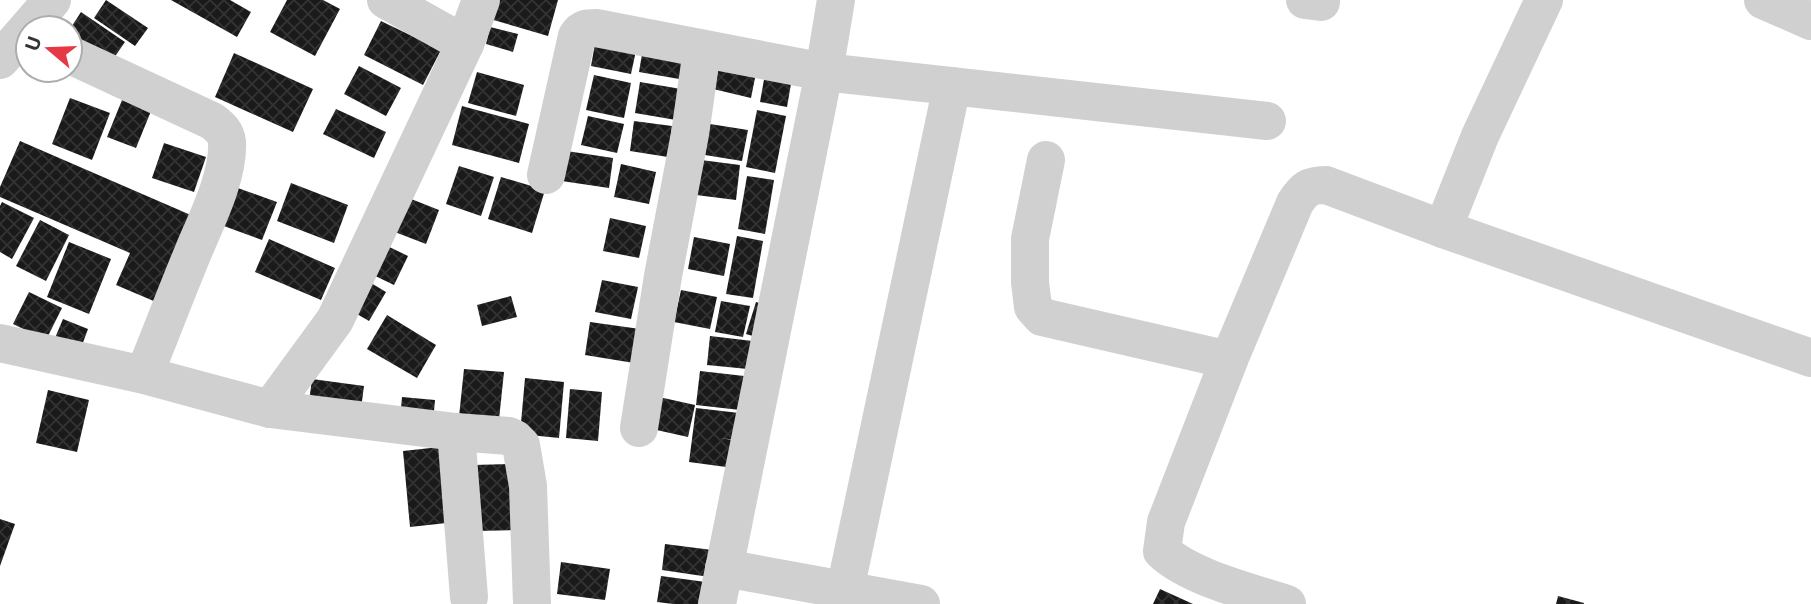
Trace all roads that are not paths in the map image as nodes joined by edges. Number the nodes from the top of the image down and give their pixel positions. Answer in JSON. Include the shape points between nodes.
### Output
{"nodes":[{"id":1,"x":52,"y":0,"type":"edge"},
{"id":2,"x":386,"y":0,"type":"edge"},
{"id":3,"x":481,"y":0,"type":"edge"},
{"id":4,"x":836,"y":0,"type":"edge"},
{"id":5,"x":1544,"y":0,"type":"edge"},
{"id":6,"x":1763,"y":0,"type":"edge"},
{"id":7,"x":1811,"y":21,"type":"edge"},
{"id":8,"x":13,"y":37,"type":"edge"},
{"id":9,"x":465,"y":44,"type":"junction"},
{"id":10,"x":702,"y":50,"type":"junction"},
{"id":11,"x":84,"y":62,"type":"edge"},
{"id":12,"x":824,"y":72,"type":"junction"},
{"id":13,"x":952,"y":86,"type":"junction"},
{"id":14,"x":1267,"y":121,"type":"dead end"},
{"id":15,"x":1046,"y":160,"type":"dead end"},
{"id":16,"x":545,"y":175,"type":"dead end"},
{"id":17,"x":1443,"y":229,"type":"junction"},
{"id":18,"x":0,"y":343,"type":"edge"},
{"id":19,"x":1811,"y":358,"type":"edge"},
{"id":20,"x":1229,"y":360,"type":"junction"},
{"id":21,"x":144,"y":375,"type":"junction"},
{"id":22,"x":270,"y":410,"type":"junction"},
{"id":23,"x":639,"y":428,"type":"dead end"},
{"id":24,"x":456,"y":432,"type":"junction"},
{"id":25,"x":720,"y":586,"type":"edge"},
{"id":26,"x":469,"y":597,"type":"dead end"},
{"id":27,"x":844,"y":597,"type":"edge"},
{"id":28,"x":532,"y":604,"type":"edge"},
{"id":29,"x":922,"y":604,"type":"edge"},
{"id":30,"x":1287,"y":604,"type":"edge"}],
"edges":[{"from":1,"to":8,"type":"street"},
{"from":2,"to":9,"type":"street"},
{"from":3,"to":9,"type":"street"},
{"from":4,"to":12,"type":"street"},
{"from":5,"to":17,"type":"street","via":[[1480,136]]},
{"from":6,"to":7,"type":"street"},
{"from":9,"to":22,"type":"street","via":[[335,320]]},
{"from":10,"to":12,"type":"street"},
{"from":10,"to":16,"type":"street","via":[[596,29],[580,31]]},
{"from":10,"to":23,"type":"street"},
{"from":11,"to":21,"type":"street","via":[[212,121],[227,138],[222,176],[211,208]]},
{"from":12,"to":13,"type":"street"},
{"from":12,"to":25,"type":"street"},
{"from":13,"to":14,"type":"street"},
{"from":13,"to":27,"type":"street"},
{"from":15,"to":20,"type":"street","via":[[1030,239],[1032,307],[1042,317]]},
{"from":17,"to":19,"type":"street"},
{"from":17,"to":20,"type":"street","via":[[1326,185],[1302,191]]},
{"from":18,"to":21,"type":"street"},
{"from":20,"to":30,"type":"street","via":[[1166,522],[1162,551],[1200,574]]},
{"from":21,"to":22,"type":"street"},
{"from":22,"to":24,"type":"street"},
{"from":24,"to":26,"type":"street"},
{"from":24,"to":28,"type":"street","via":[[509,436],[521,445],[528,486]]},
{"from":25,"to":27,"type":"street"},
{"from":27,"to":29,"type":"street"}]}
